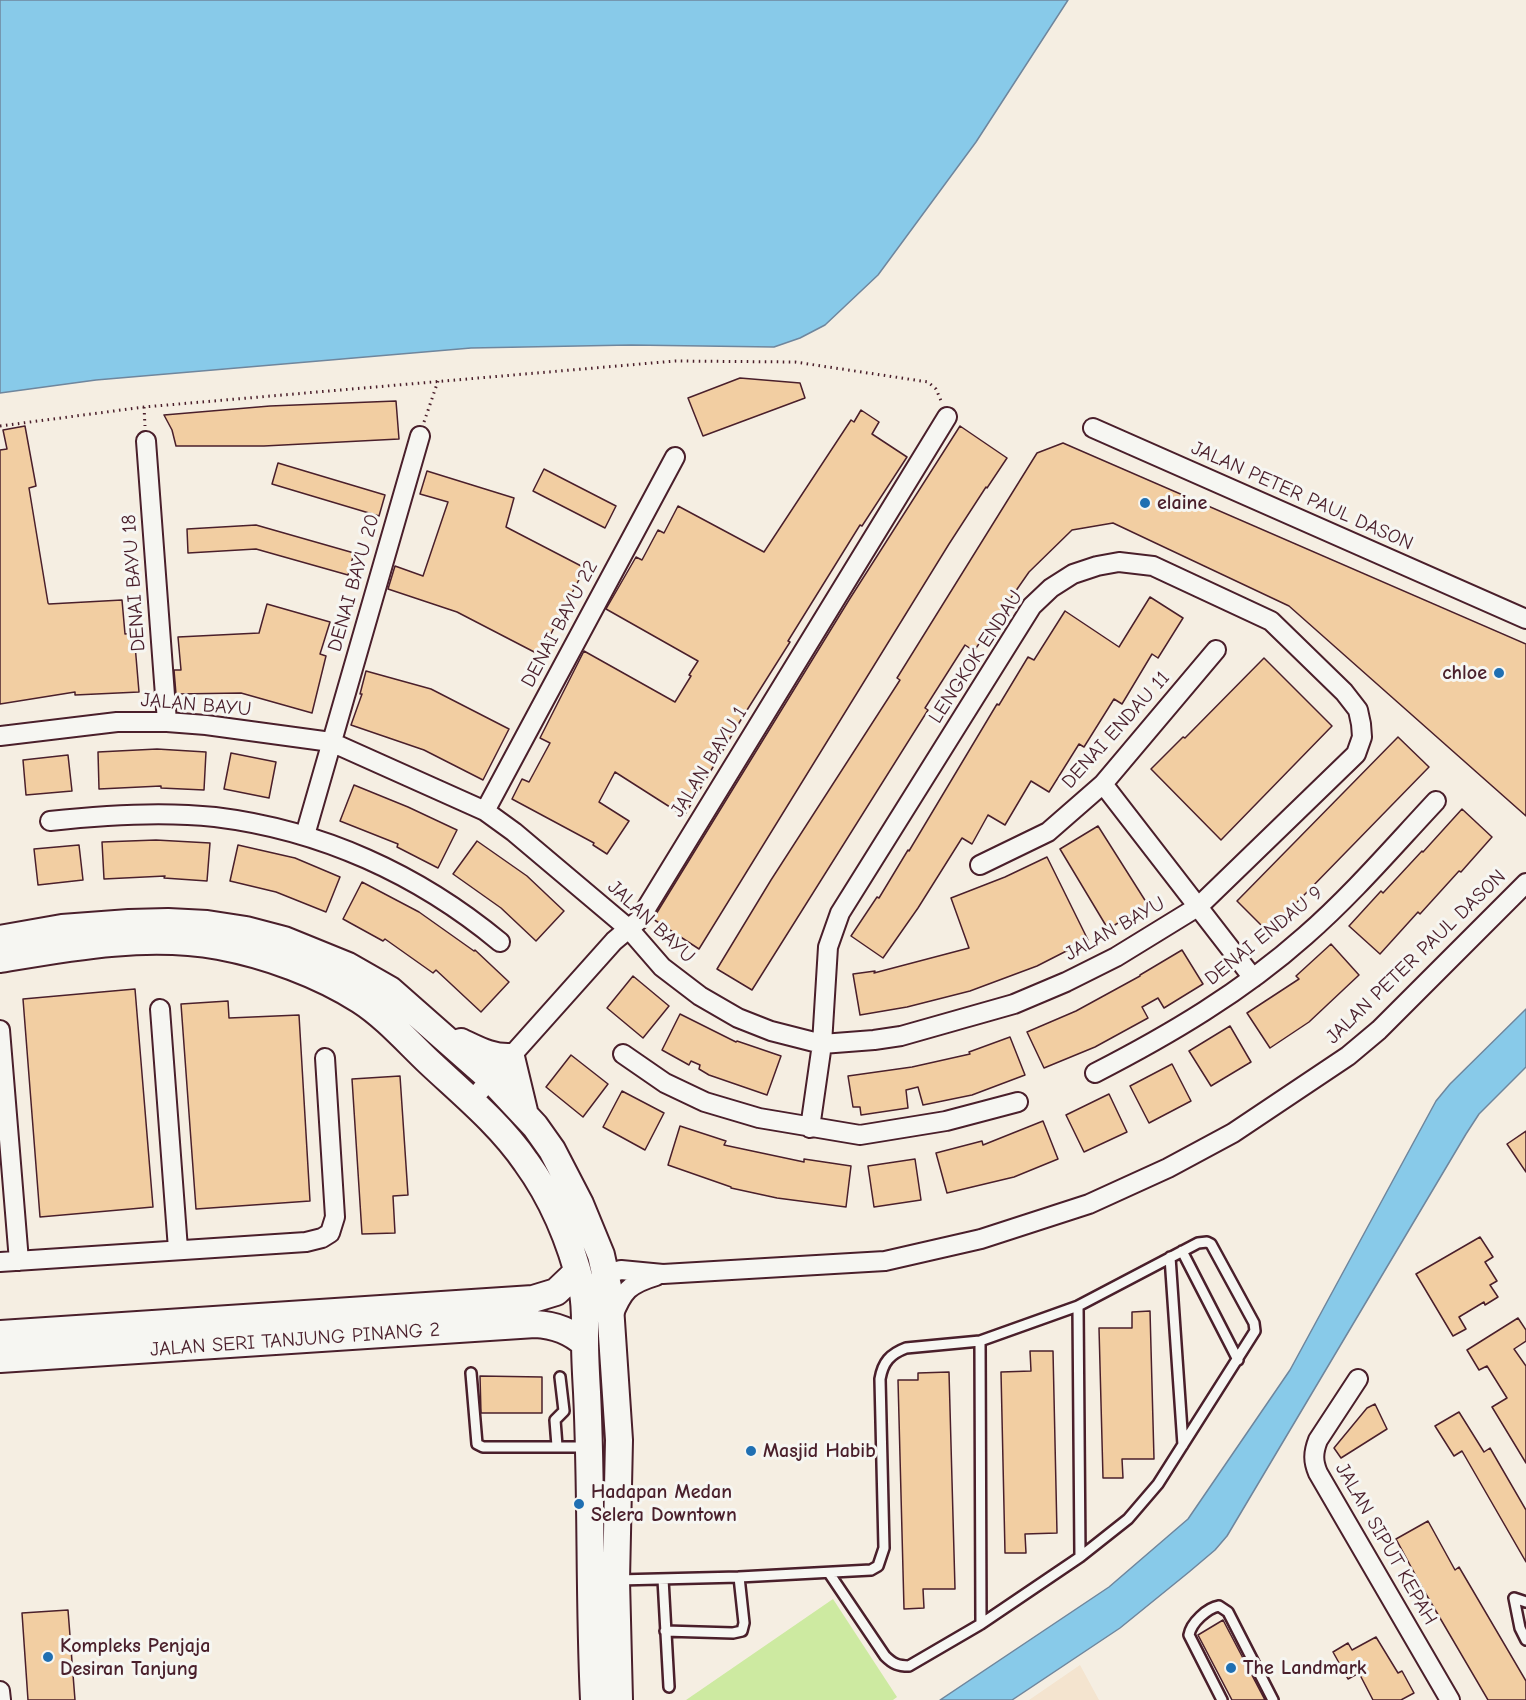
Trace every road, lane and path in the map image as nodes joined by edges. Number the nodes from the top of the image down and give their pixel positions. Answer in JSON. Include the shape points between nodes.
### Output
{"nodes":[{"id":1,"x":438,"y":381,"type":"junction"},
{"id":2,"x":947,"y":417,"type":"joint"},
{"id":3,"x":0,"y":426,"type":"edge"},
{"id":4,"x":1093,"y":428,"type":"dead end"},
{"id":5,"x":420,"y":436,"type":"joint"},
{"id":6,"x":146,"y":441,"type":"dead end"},
{"id":7,"x":675,"y":457,"type":"dead end"},
{"id":8,"x":1526,"y":619,"type":"edge"},
{"id":9,"x":1216,"y":650,"type":"dead end"},
{"id":10,"x":167,"y":722,"type":"junction"},
{"id":11,"x":0,"y":736,"type":"edge"},
{"id":12,"x":331,"y":742,"type":"junction"},
{"id":13,"x":1356,"y":754,"type":"joint"},
{"id":14,"x":1103,"y":784,"type":"junction"},
{"id":15,"x":1436,"y":801,"type":"dead end"},
{"id":16,"x":485,"y":811,"type":"junction"},
{"id":17,"x":50,"y":821,"type":"dead end"},
{"id":18,"x":305,"y":835,"type":"junction"},
{"id":19,"x":980,"y":865,"type":"dead end"},
{"id":20,"x":1526,"y":883,"type":"edge"},
{"id":21,"x":1199,"y":906,"type":"junction"},
{"id":22,"x":629,"y":929,"type":"junction"},
{"id":23,"x":0,"y":939,"type":"edge"},
{"id":24,"x":500,"y":942,"type":"dead end"},
{"id":25,"x":0,"y":959,"type":"edge"},
{"id":26,"x":1253,"y":978,"type":"junction"},
{"id":27,"x":160,"y":1009,"type":"dead end"},
{"id":28,"x":0,"y":1029,"type":"edge"},
{"id":29,"x":437,"y":1030,"type":"junction"},
{"id":30,"x":822,"y":1044,"type":"junction"},
{"id":31,"x":623,"y":1054,"type":"dead end"},
{"id":32,"x":325,"y":1058,"type":"dead end"},
{"id":33,"x":511,"y":1058,"type":"junction"},
{"id":34,"x":1095,"y":1073,"type":"dead end"},
{"id":35,"x":491,"y":1079,"type":"junction"},
{"id":36,"x":471,"y":1101,"type":"junction"},
{"id":37,"x":1018,"y":1102,"type":"dead end"},
{"id":38,"x":525,"y":1114,"type":"junction"},
{"id":39,"x":810,"y":1128,"type":"junction"},
{"id":40,"x":178,"y":1249,"type":"junction"},
{"id":41,"x":1182,"y":1251,"type":"junction"},
{"id":42,"x":1170,"y":1257,"type":"junction"},
{"id":43,"x":19,"y":1261,"type":"junction"},
{"id":44,"x":0,"y":1262,"type":"edge"},
{"id":45,"x":577,"y":1272,"type":"junction"},
{"id":46,"x":606,"y":1274,"type":"junction"},
{"id":47,"x":663,"y":1274,"type":"junction"},
{"id":48,"x":585,"y":1305,"type":"junction"},
{"id":49,"x":1078,"y":1306,"type":"junction"},
{"id":50,"x":612,"y":1317,"type":"junction"},
{"id":51,"x":0,"y":1334,"type":"edge"},
{"id":52,"x":980,"y":1341,"type":"junction"},
{"id":53,"x":585,"y":1344,"type":"junction"},
{"id":54,"x":0,"y":1359,"type":"edge"},
{"id":55,"x":1238,"y":1360,"type":"junction"},
{"id":56,"x":471,"y":1374,"type":"dead end"},
{"id":57,"x":560,"y":1377,"type":"dead end"},
{"id":58,"x":1358,"y":1379,"type":"dead end"},
{"id":59,"x":1183,"y":1444,"type":"junction"},
{"id":60,"x":558,"y":1446,"type":"junction"},
{"id":61,"x":590,"y":1447,"type":"junction"},
{"id":62,"x":1080,"y":1557,"type":"junction"},
{"id":63,"x":830,"y":1573,"type":"junction"},
{"id":64,"x":739,"y":1577,"type":"junction"},
{"id":65,"x":663,"y":1579,"type":"junction"},
{"id":66,"x":605,"y":1586,"type":"junction"},
{"id":67,"x":1526,"y":1602,"type":"edge"},
{"id":68,"x":981,"y":1624,"type":"junction"},
{"id":69,"x":665,"y":1631,"type":"junction"},
{"id":70,"x":1526,"y":1640,"type":"edge"},
{"id":71,"x":669,"y":1687,"type":"dead end"},
{"id":72,"x":0,"y":1691,"type":"edge"},
{"id":73,"x":1,"y":1700,"type":"edge"},
{"id":74,"x":594,"y":1700,"type":"edge"},
{"id":75,"x":619,"y":1700,"type":"edge"},
{"id":76,"x":1221,"y":1700,"type":"edge"},
{"id":77,"x":1273,"y":1700,"type":"edge"},
{"id":78,"x":1450,"y":1700,"type":"edge"}],
"edges":[{"from":1,"to":2,"type":"path","via":[[675,361],[795,362],[928,382],[936,389]]},
{"from":1,"to":3,"type":"path","via":[[144,407]]},
{"from":1,"to":5,"type":"path"},
{"from":2,"to":22,"type":"street","name":"JALAN BAYU 1","via":[[639,920]]},
{"from":4,"to":8,"type":"street","name":"JALAN PETER PAUL DASON"},
{"from":5,"to":12,"type":"street","name":"DENAI BAYU 20"},
{"from":6,"to":10,"type":"street","name":"DENAI BAYU 18"},
{"from":7,"to":16,"type":"street","name":"DENAI BAYU 22"},
{"from":9,"to":14,"type":"street","name":"DENAI ENDAU 11"},
{"from":10,"to":11,"type":"street","name":"JALAN BAYU","via":[[117,722]]},
{"from":10,"to":12,"type":"street","name":"JALAN BAYU"},
{"from":12,"to":16,"type":"street","name":"JALAN BAYU"},
{"from":12,"to":18,"type":"street","name":"DENAI BAYU 20"},
{"from":13,"to":21,"type":"street","name":"JALAN BAYU"},
{"from":13,"to":30,"type":"street","name":"LENGKOK ENDAU","via":[[1362,738],[1358,710],[1271,621],[1153,566],[1119,562],[1074,574],[1032,606],[840,913],[828,947]]},
{"from":14,"to":19,"type":"street","name":"DENAI ENDAU 11","via":[[1048,832]]},
{"from":14,"to":21,"type":"street"},
{"from":15,"to":26,"type":"street","name":"DENAI ENDAU 9","via":[[1353,891]]},
{"from":16,"to":22,"type":"street","name":"JALAN BAYU"},
{"from":17,"to":18,"type":"street","via":[[142,815],[214,817]]},
{"from":18,"to":24,"type":"street","via":[[414,881],[468,915]]},
{"from":20,"to":47,"type":"street","name":"JALAN PETER PAUL DASON","via":[[1348,1056],[1233,1133],[1129,1186],[1089,1204],[981,1239],[885,1261]]},
{"from":21,"to":26,"type":"street"},
{"from":21,"to":30,"type":"street","name":"JALAN BAYU","via":[[1116,957],[1014,1004],[901,1036]]},
{"from":22,"to":30,"type":"street","name":"JALAN BAYU","via":[[662,967],[700,996],[738,1018]]},
{"from":22,"to":33,"type":"street","name":"JALAN BAYU 1"},
{"from":23,"to":29,"type":"main road","via":[[62,928],[129,923],[207,924],[246,930],[285,940],[348,966],[390,990]]},
{"from":25,"to":36,"type":"main road","via":[[122,943],[174,942],[252,954],[325,982],[361,1001]]},
{"from":26,"to":34,"type":"street","name":"DENAI ENDAU 9","via":[[1166,1036]]},
{"from":27,"to":40,"type":"street"},
{"from":28,"to":43,"type":"street"},
{"from":29,"to":33,"type":"main road","via":[[486,1054]]},
{"from":29,"to":35,"type":"main road"},
{"from":30,"to":39,"type":"street","name":"LENGKOK ENDAU"},
{"from":31,"to":39,"type":"street","via":[[665,1083],[705,1102]]},
{"from":32,"to":40,"type":"street","via":[[335,1217],[330,1233],[306,1242]]},
{"from":33,"to":35,"type":"street","name":"JALAN BAYU 1"},
{"from":33,"to":38,"type":"main road"},
{"from":35,"to":36,"type":"street","name":"JALAN BAYU 1"},
{"from":35,"to":38,"type":"main road"},
{"from":36,"to":45,"type":"main road","via":[[525,1160],[544,1189]]},
{"from":37,"to":39,"type":"street","via":[[889,1132],[860,1135]]},
{"from":38,"to":46,"type":"main road","via":[[569,1179]]},
{"from":40,"to":43,"type":"street"},
{"from":41,"to":42,"type":"lane"},
{"from":41,"to":55,"type":"lane"},
{"from":41,"to":55,"type":"lane","via":[[1198,1242],[1211,1244],[1254,1323],[1254,1335]]},
{"from":42,"to":49,"type":"lane"},
{"from":42,"to":59,"type":"lane"},
{"from":43,"to":44,"type":"street"},
{"from":45,"to":48,"type":"main road"},
{"from":45,"to":51,"type":"main road","name":"JALAN SERI TANJUNG PINANG 2","via":[[556,1292],[533,1299]]},
{"from":46,"to":47,"type":"street","name":"JALAN PETER PAUL DASON","via":[[621,1270]]},
{"from":46,"to":48,"type":"street","via":[[592,1287]]},
{"from":46,"to":50,"type":"main road"},
{"from":47,"to":50,"type":"street","name":"JALAN PETER PAUL DASON","via":[[630,1287]]},
{"from":48,"to":53,"type":"main road"},
{"from":49,"to":52,"type":"lane"},
{"from":49,"to":62,"type":"lane"},
{"from":50,"to":66,"type":"main road","via":[[619,1440]]},
{"from":52,"to":63,"type":"lane","via":[[906,1348],[887,1358],[880,1379],[884,1548],[878,1566],[863,1572]]},
{"from":52,"to":68,"type":"lane"},
{"from":53,"to":54,"type":"main road","name":"JALAN SERI TANJUNG PINANG 2","via":[[558,1328],[535,1324]]},
{"from":53,"to":61,"type":"main road"},
{"from":55,"to":59,"type":"lane"},
{"from":56,"to":60,"type":"lane","via":[[477,1444]]},
{"from":57,"to":60,"type":"lane","via":[[564,1411],[555,1420]]},
{"from":58,"to":78,"type":"street","name":"JALAN SIPUT KEPAH","via":[[1318,1440],[1314,1463]]},
{"from":59,"to":62,"type":"lane","via":[[1158,1484],[1128,1519]]},
{"from":60,"to":61,"type":"lane"},
{"from":61,"to":66,"type":"main road"},
{"from":62,"to":68,"type":"lane"},
{"from":63,"to":64,"type":"lane"},
{"from":63,"to":68,"type":"lane","via":[[885,1656],[900,1666],[918,1663]]},
{"from":64,"to":65,"type":"lane"},
{"from":64,"to":69,"type":"lane","via":[[742,1631]]},
{"from":65,"to":66,"type":"lane"},
{"from":65,"to":69,"type":"lane"},
{"from":66,"to":74,"type":"main road"},
{"from":66,"to":75,"type":"main road"},
{"from":67,"to":70,"type":"lane","via":[[1514,1598]]},
{"from":69,"to":71,"type":"lane"},
{"from":72,"to":73,"type":"street"},
{"from":76,"to":77,"type":"lane","via":[[1189,1635],[1192,1626],[1219,1606],[1228,1612]]}]}
